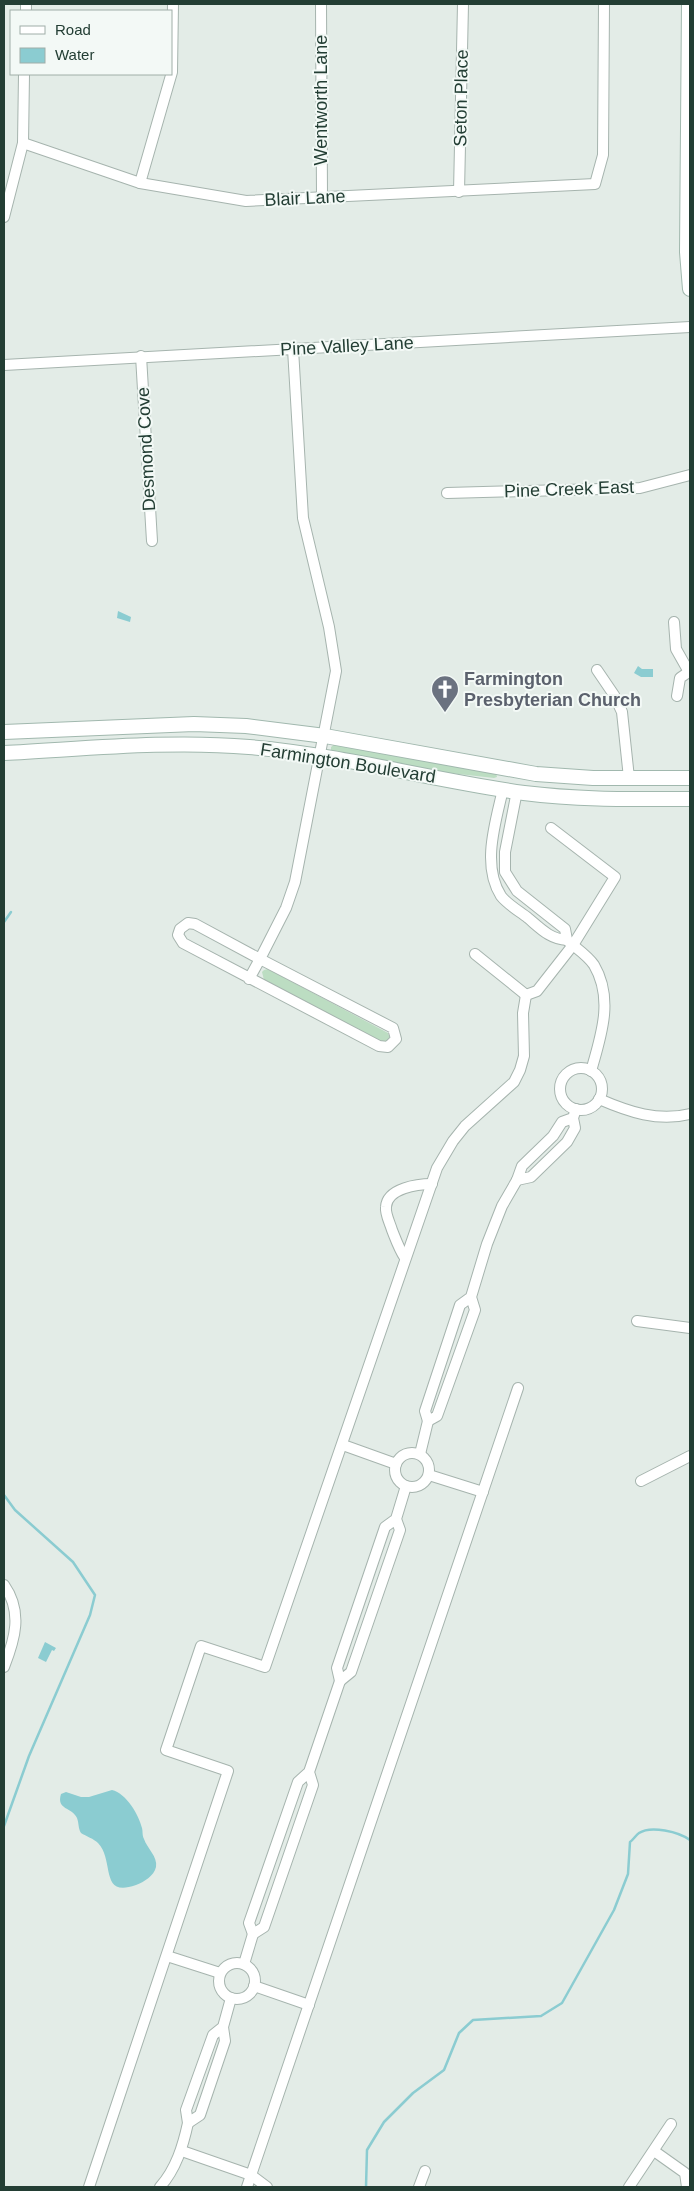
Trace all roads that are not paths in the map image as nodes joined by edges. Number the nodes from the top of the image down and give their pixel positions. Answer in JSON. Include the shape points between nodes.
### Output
{"nodes":[{"id":1,"x":173,"y":4,"type":"edge"},
{"id":2,"x":321,"y":4,"type":"edge"},
{"id":3,"x":463,"y":4,"type":"edge"},
{"id":4,"x":604,"y":4,"type":"edge"},
{"id":5,"x":689,"y":4,"type":"edge"},
{"id":6,"x":689,"y":31,"type":"edge"},
{"id":7,"x":172,"y":72,"type":"edge"},
{"id":8,"x":24,"y":75,"type":"edge"},
{"id":9,"x":171,"y":75,"type":"edge"},
{"id":10,"x":23,"y":143,"type":"junction"},
{"id":11,"x":140,"y":183,"type":"junction"},
{"id":12,"x":458,"y":192,"type":"junction"},
{"id":13,"x":322,"y":197,"type":"junction"},
{"id":14,"x":4,"y":218,"type":"edge"},
{"id":15,"x":690,"y":289,"type":"edge"},
{"id":16,"x":690,"y":327,"type":"edge"},
{"id":17,"x":293,"y":349,"type":"junction"},
{"id":18,"x":141,"y":356,"type":"junction"},
{"id":19,"x":4,"y":365,"type":"edge"},
{"id":20,"x":690,"y":476,"type":"edge"},
{"id":21,"x":447,"y":493,"type":"dead end"},
{"id":22,"x":152,"y":541,"type":"dead end"},
{"id":23,"x":674,"y":622,"type":"dead end"},
{"id":24,"x":597,"y":670,"type":"dead end"},
{"id":25,"x":690,"y":671,"type":"edge"},
{"id":26,"x":677,"y":696,"type":"dead end"},
{"id":27,"x":4,"y":732,"type":"edge"},
{"id":28,"x":325,"y":736,"type":"junction"},
{"id":29,"x":4,"y":753,"type":"edge"},
{"id":30,"x":320,"y":757,"type":"junction"},
{"id":31,"x":505,"y":778,"type":"junction"},
{"id":32,"x":629,"y":778,"type":"junction"},
{"id":33,"x":690,"y":778,"type":"edge"},
{"id":34,"x":517,"y":791,"type":"junction"},
{"id":35,"x":690,"y":799,"type":"edge"},
{"id":36,"x":551,"y":828,"type":"dead end"},
{"id":37,"x":570,"y":943,"type":"junction"},
{"id":38,"x":475,"y":954,"type":"dead end"},
{"id":39,"x":260,"y":959,"type":"junction"},
{"id":40,"x":249,"y":979,"type":"junction"},
{"id":41,"x":526,"y":994,"type":"junction"},
{"id":42,"x":591,"y":1071,"type":"junction"},
{"id":43,"x":600,"y":1099,"type":"junction"},
{"id":44,"x":574,"y":1114,"type":"junction"},
{"id":45,"x":690,"y":1114,"type":"edge"},
{"id":46,"x":552,"y":1137,"type":"junction"},
{"id":47,"x":562,"y":1147,"type":"junction"},
{"id":48,"x":517,"y":1180,"type":"junction"},
{"id":49,"x":432,"y":1184,"type":"junction"},
{"id":50,"x":405,"y":1258,"type":"junction"},
{"id":51,"x":470,"y":1297,"type":"junction"},
{"id":52,"x":637,"y":1321,"type":"dead end"},
{"id":53,"x":690,"y":1328,"type":"edge"},
{"id":54,"x":518,"y":1388,"type":"dead end"},
{"id":55,"x":428,"y":1421,"type":"junction"},
{"id":56,"x":342,"y":1445,"type":"junction"},
{"id":57,"x":420,"y":1454,"type":"junction"},
{"id":58,"x":690,"y":1456,"type":"edge"},
{"id":59,"x":396,"y":1464,"type":"junction"},
{"id":60,"x":429,"y":1475,"type":"junction"},
{"id":61,"x":641,"y":1481,"type":"dead end"},
{"id":62,"x":406,"y":1486,"type":"junction"},
{"id":63,"x":483,"y":1492,"type":"junction"},
{"id":64,"x":396,"y":1519,"type":"junction"},
{"id":65,"x":4,"y":1585,"type":"edge"},
{"id":66,"x":4,"y":1667,"type":"edge"},
{"id":67,"x":340,"y":1681,"type":"junction"},
{"id":68,"x":309,"y":1772,"type":"junction"},
{"id":69,"x":254,"y":1934,"type":"junction"},
{"id":70,"x":167,"y":1956,"type":"junction"},
{"id":71,"x":244,"y":1964,"type":"junction"},
{"id":72,"x":220,"y":1973,"type":"junction"},
{"id":73,"x":254,"y":1986,"type":"junction"},
{"id":74,"x":231,"y":1998,"type":"junction"},
{"id":75,"x":309,"y":2005,"type":"junction"},
{"id":76,"x":223,"y":2026,"type":"junction"},
{"id":77,"x":188,"y":2123,"type":"junction"},
{"id":78,"x":671,"y":2124,"type":"dead end"},
{"id":79,"x":182,"y":2151,"type":"junction"},
{"id":80,"x":654,"y":2151,"type":"junction"},
{"id":81,"x":425,"y":2171,"type":"dead end"},
{"id":82,"x":251,"y":2175,"type":"junction"},
{"id":83,"x":89,"y":2187,"type":"edge"},
{"id":84,"x":160,"y":2187,"type":"edge"},
{"id":85,"x":247,"y":2187,"type":"edge"},
{"id":86,"x":267,"y":2187,"type":"edge"},
{"id":87,"x":419,"y":2187,"type":"edge"},
{"id":88,"x":629,"y":2187,"type":"edge"},
{"id":89,"x":687,"y":2187,"type":"edge"}],
"edges":[{"from":1,"to":7,"type":"street"},
{"from":2,"to":13,"type":"street","name":"Wentworth Lane"},
{"from":3,"to":12,"type":"street","name":"Seton Place"},
{"from":4,"to":12,"type":"street","name":"Blair Lane","via":[[603,155],[595,184]]},
{"from":5,"to":6,"type":"main road"},
{"from":6,"to":15,"type":"main road","via":[[687,252]]},
{"from":8,"to":10,"type":"street"},
{"from":9,"to":11,"type":"street"},
{"from":10,"to":11,"type":"street","name":"Blair Lane"},
{"from":10,"to":14,"type":"street"},
{"from":11,"to":13,"type":"street","name":"Blair Lane","via":[[246,201]]},
{"from":12,"to":13,"type":"street","name":"Blair Lane"},
{"from":16,"to":17,"type":"street","name":"Pine Valley Lane"},
{"from":17,"to":18,"type":"street","name":"Pine Valley Lane"},
{"from":17,"to":28,"type":"street","via":[[302,518],[329,627],[336,671]]},
{"from":18,"to":19,"type":"street","name":"Pine Valley Lane"},
{"from":18,"to":22,"type":"street","name":"Desmond Cove"},
{"from":20,"to":21,"type":"street","name":"Pine Creek East","via":[[640,488]]},
{"from":23,"to":25,"type":"street","via":[[676,649]]},
{"from":24,"to":32,"type":"street","via":[[622,712]]},
{"from":25,"to":26,"type":"street","via":[[680,678]]},
{"from":27,"to":28,"type":"main road","name":"Farmington Boulevard","via":[[222,725]]},
{"from":28,"to":30,"type":"street"},
{"from":28,"to":31,"type":"main road","name":"Farmington Boulevard"},
{"from":29,"to":30,"type":"main road","name":"Farmington Boulevard","via":[[201,744]]},
{"from":30,"to":31,"type":"main road","name":"Farmington Boulevard","via":[[415,774]]},
{"from":30,"to":39,"type":"street","via":[[296,882]]},
{"from":31,"to":32,"type":"main road","name":"Farmington Boulevard"},
{"from":31,"to":34,"type":"main road","name":"Farmington Boulevard"},
{"from":31,"to":37,"type":"street","via":[[492,846],[497,887],[501,896],[542,929],[556,939]]},
{"from":32,"to":33,"type":"main road","name":"Farmington Boulevard"},
{"from":34,"to":35,"type":"main road","name":"Farmington Boulevard","via":[[603,800]]},
{"from":34,"to":37,"type":"street","via":[[505,852],[506,872],[517,892],[565,929]]},
{"from":36,"to":37,"type":"street","via":[[615,877]]},
{"from":37,"to":41,"type":"street","via":[[537,990]]},
{"from":37,"to":42,"type":"street","via":[[593,964],[604,995],[605,1016]]},
{"from":38,"to":41,"type":"street"},
{"from":39,"to":40,"type":"street"},
{"from":39,"to":40,"type":"street","via":[[195,924],[188,923],[180,929],[178,935],[183,944]]},
{"from":39,"to":40,"type":"street","via":[[393,1028],[396,1039],[388,1047],[380,1046]]},
{"from":41,"to":49,"type":"street","via":[[524,1056],[520,1070],[514,1082],[453,1141],[437,1168]]},
{"from":42,"to":43,"type":"street","via":[[602,1087]]},
{"from":42,"to":44,"type":"street","via":[[572,1071],[562,1080],[561,1094]]},
{"from":43,"to":44,"type":"street"},
{"from":43,"to":45,"type":"street","via":[[651,1116],[674,1118]]},
{"from":44,"to":46,"type":"street","via":[[562,1122]]},
{"from":44,"to":47,"type":"street","via":[[575,1128]]},
{"from":46,"to":47,"type":"street"},
{"from":46,"to":48,"type":"street","via":[[522,1166]]},
{"from":47,"to":48,"type":"street","via":[[531,1177]]},
{"from":48,"to":51,"type":"street","via":[[495,1222]]},
{"from":49,"to":50,"type":"street"},
{"from":49,"to":50,"type":"street","via":[[419,1184],[395,1193],[388,1200],[388,1217],[398,1248]]},
{"from":50,"to":56,"type":"street"},
{"from":51,"to":55,"type":"street","via":[[460,1305],[425,1411]]},
{"from":51,"to":55,"type":"street","via":[[474,1310],[437,1416]]},
{"from":52,"to":53,"type":"street"},
{"from":54,"to":63,"type":"street"},
{"from":55,"to":57,"type":"street"},
{"from":56,"to":59,"type":"street"},
{"from":56,"to":70,"type":"street","via":[[266,1667],[201,1646],[166,1750],[228,1771]]},
{"from":57,"to":59,"type":"street","via":[[408,1452]]},
{"from":57,"to":60,"type":"street","via":[[428,1461]]},
{"from":58,"to":61,"type":"street"},
{"from":59,"to":62,"type":"street","via":[[398,1480]]},
{"from":60,"to":62,"type":"street","via":[[420,1486]]},
{"from":60,"to":63,"type":"street"},
{"from":62,"to":64,"type":"street"},
{"from":63,"to":75,"type":"street"},
{"from":64,"to":67,"type":"street","via":[[400,1530],[370,1618],[350,1672]]},
{"from":64,"to":67,"type":"street","via":[[385,1527],[336,1668]]},
{"from":65,"to":66,"type":"street","via":[[14,1607],[16,1628]]},
{"from":67,"to":68,"type":"street"},
{"from":68,"to":69,"type":"street","via":[[313,1785],[264,1927]]},
{"from":68,"to":69,"type":"street","via":[[298,1782],[252,1913],[249,1923]]},
{"from":69,"to":71,"type":"street"},
{"from":70,"to":72,"type":"street"},
{"from":70,"to":83,"type":"street"},
{"from":71,"to":72,"type":"street","via":[[229,1964]]},
{"from":71,"to":73,"type":"street","via":[[254,1973]]},
{"from":72,"to":74,"type":"street","via":[[219,1985]]},
{"from":73,"to":74,"type":"street","via":[[243,1998]]},
{"from":73,"to":75,"type":"street"},
{"from":74,"to":76,"type":"street"},
{"from":75,"to":82,"type":"street"},
{"from":76,"to":77,"type":"street","via":[[213,2035],[189,2100],[186,2110]]},
{"from":76,"to":77,"type":"street","via":[[225,2041],[200,2115]]},
{"from":77,"to":79,"type":"street"},
{"from":78,"to":80,"type":"street"},
{"from":79,"to":82,"type":"street"},
{"from":79,"to":84,"type":"street"},
{"from":80,"to":88,"type":"street"},
{"from":80,"to":89,"type":"street","via":[[685,2173]]},
{"from":81,"to":87,"type":"street"},
{"from":82,"to":85,"type":"street"},
{"from":82,"to":86,"type":"street"}]}
